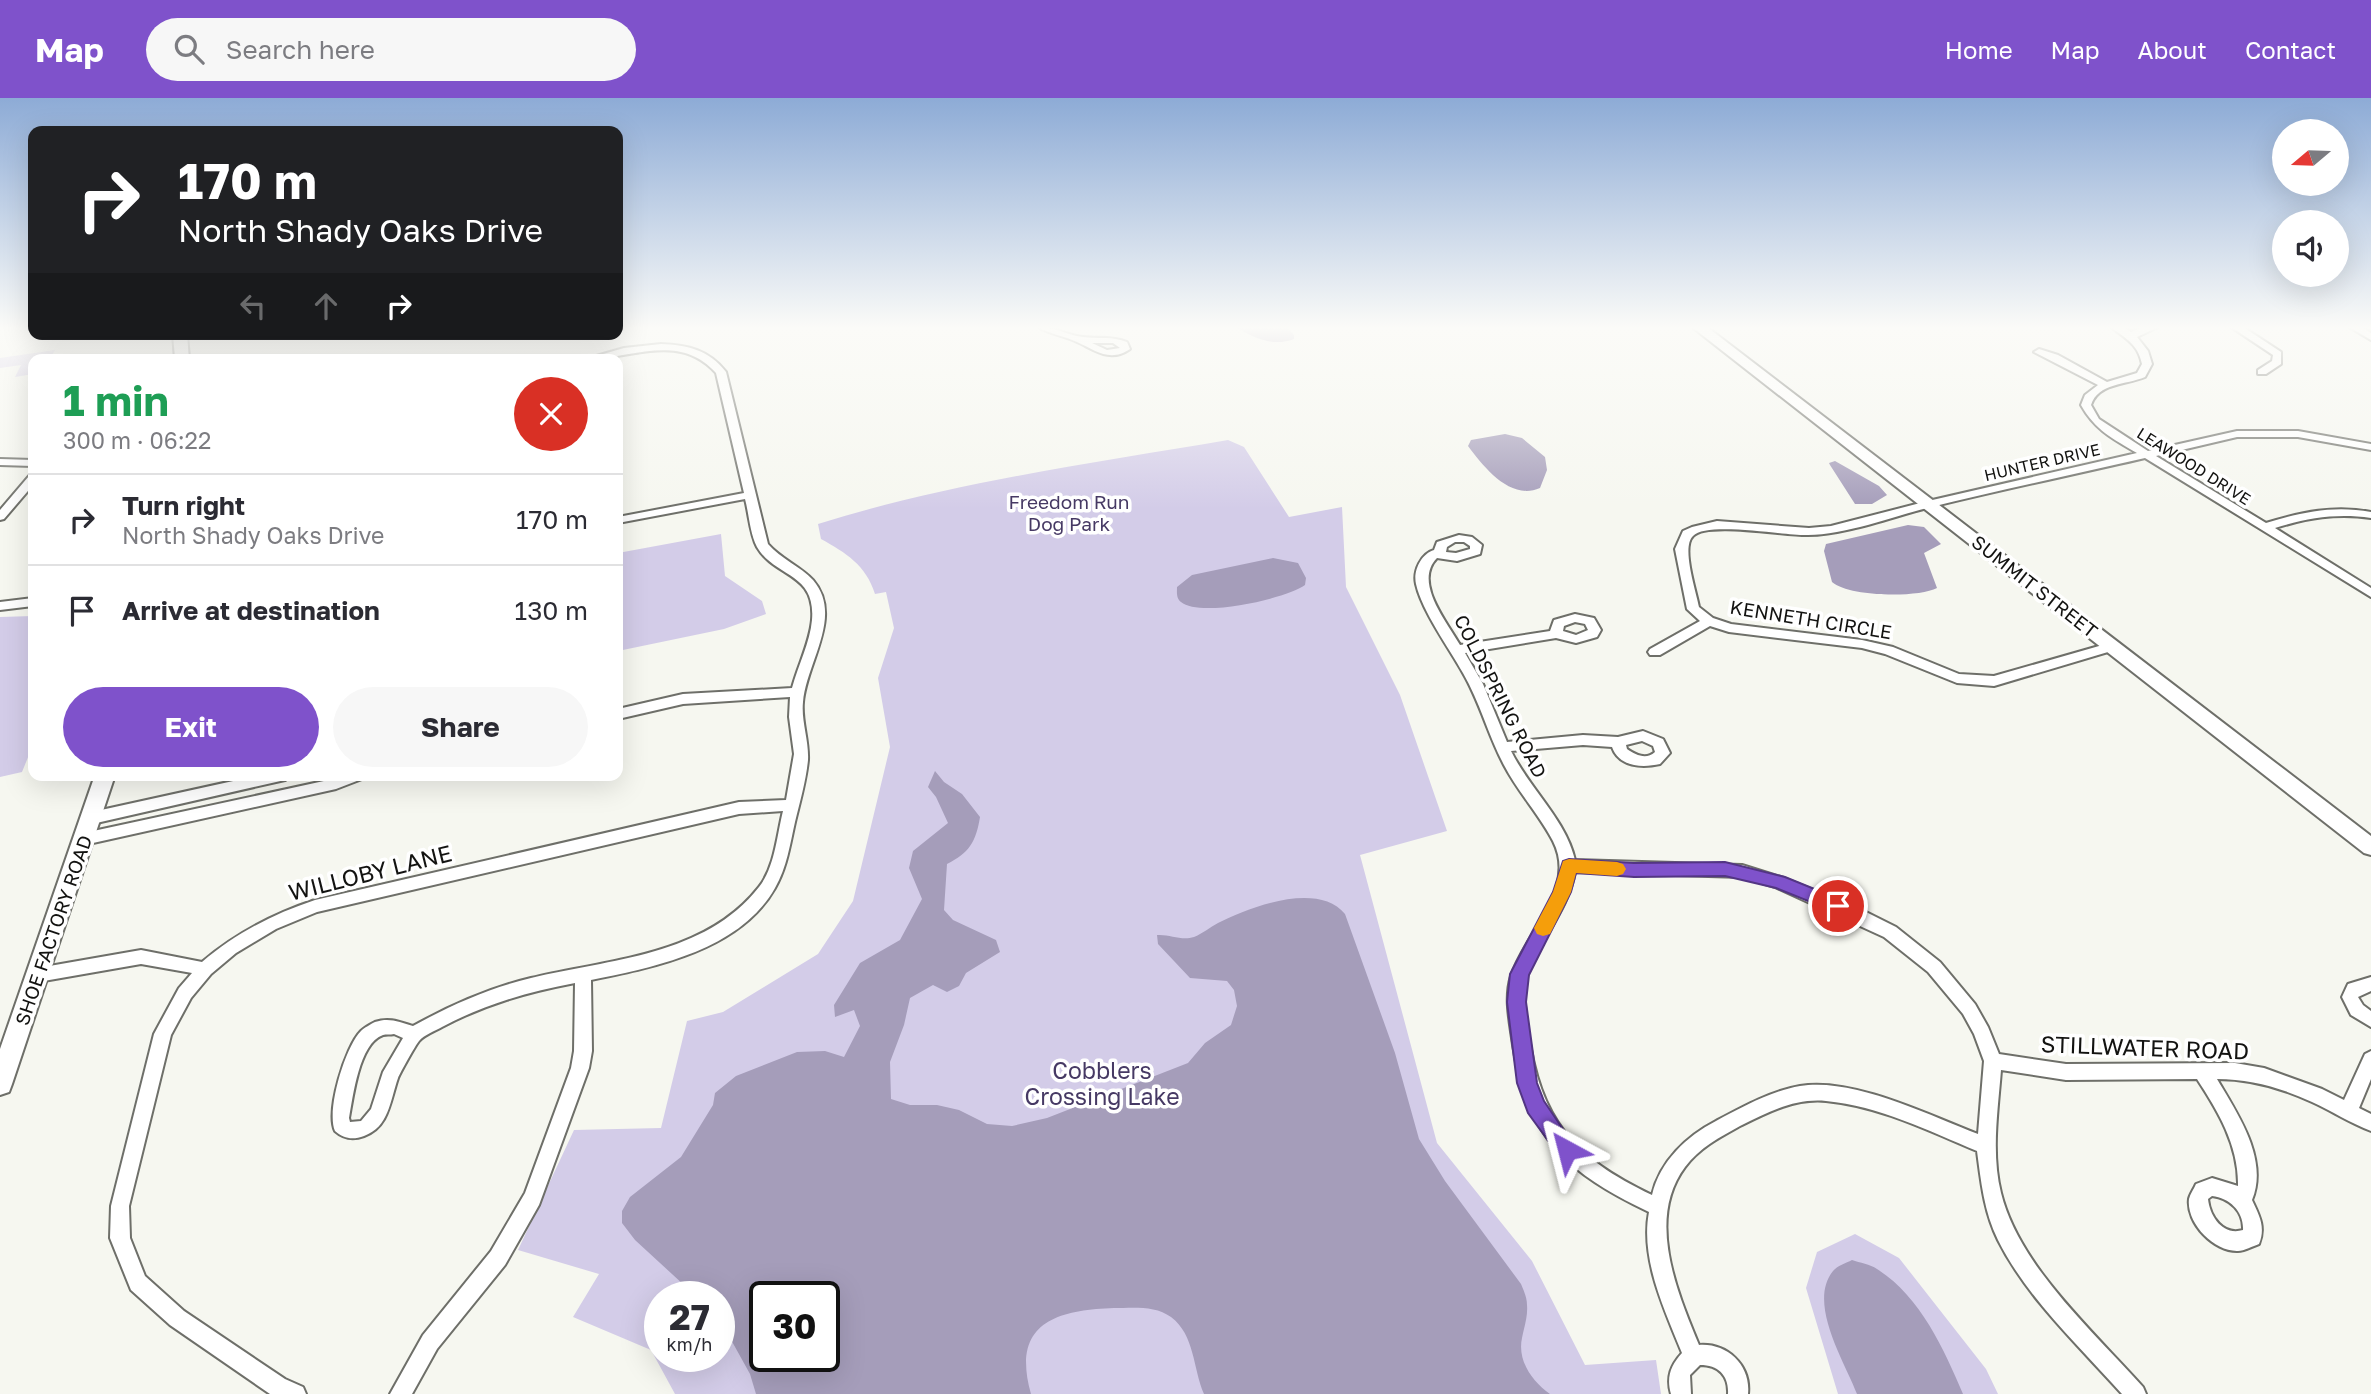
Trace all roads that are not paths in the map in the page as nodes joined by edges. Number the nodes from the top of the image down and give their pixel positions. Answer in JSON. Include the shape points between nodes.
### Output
{"nodes":[{"id":1,"x":726,"y":387,"type":"edge"},
{"id":2,"x":1777,"y":387,"type":"edge"},
{"id":3,"x":2101,"y":387,"type":"edge"},
{"id":4,"x":2371,"y":447,"type":"edge"},
{"id":5,"x":2144,"y":454,"type":"junction"},
{"id":6,"x":0,"y":462,"type":"edge"},
{"id":7,"x":28,"y":463,"type":"edge"},
{"id":8,"x":28,"y":484,"type":"edge"},
{"id":9,"x":750,"y":495,"type":"junction"},
{"id":10,"x":1928,"y":504,"type":"junction"},
{"id":11,"x":2371,"y":515,"type":"edge"},
{"id":12,"x":0,"y":517,"type":"edge"},
{"id":13,"x":623,"y":519,"type":"edge"},
{"id":14,"x":2264,"y":528,"type":"junction"},
{"id":15,"x":1440,"y":553,"type":"dead end"},
{"id":16,"x":2371,"y":593,"type":"edge"},
{"id":17,"x":28,"y":603,"type":"edge"},
{"id":18,"x":0,"y":606,"type":"edge"},
{"id":19,"x":1709,"y":621,"type":"junction"},
{"id":20,"x":1556,"y":634,"type":"dead end"},
{"id":21,"x":2113,"y":646,"type":"junction"},
{"id":22,"x":1457,"y":650,"type":"junction"},
{"id":23,"x":1655,"y":652,"type":"dead end"},
{"id":24,"x":796,"y":692,"type":"junction"},
{"id":25,"x":623,"y":713,"type":"edge"},
{"id":26,"x":1618,"y":741,"type":"dead end"},
{"id":27,"x":1504,"y":747,"type":"junction"},
{"id":28,"x":103,"y":781,"type":"edge"},
{"id":29,"x":258,"y":781,"type":"edge"},
{"id":30,"x":343,"y":781,"type":"edge"},
{"id":31,"x":791,"y":805,"type":"junction"},
{"id":32,"x":92,"y":818,"type":"junction"},
{"id":33,"x":84,"y":839,"type":"junction"},
{"id":34,"x":2371,"y":847,"type":"edge"},
{"id":35,"x":1569,"y":866,"type":"junction"},
{"id":36,"x":205,"y":969,"type":"junction"},
{"id":37,"x":38,"y":975,"type":"junction"},
{"id":38,"x":583,"y":975,"type":"junction"},
{"id":39,"x":2371,"y":984,"type":"edge"},
{"id":40,"x":2371,"y":1020,"type":"edge"},
{"id":41,"x":414,"y":1034,"type":"junction"},
{"id":42,"x":2371,"y":1059,"type":"edge"},
{"id":43,"x":1993,"y":1061,"type":"junction"},
{"id":44,"x":2202,"y":1072,"type":"junction"},
{"id":45,"x":0,"y":1084,"type":"edge"},
{"id":46,"x":2348,"y":1111,"type":"junction"},
{"id":47,"x":2371,"y":1124,"type":"edge"},
{"id":48,"x":1986,"y":1146,"type":"junction"},
{"id":49,"x":2242,"y":1200,"type":"dead end"},
{"id":50,"x":1656,"y":1206,"type":"junction"},
{"id":51,"x":1693,"y":1354,"type":"junction"},
{"id":52,"x":296,"y":1394,"type":"edge"},
{"id":53,"x":400,"y":1394,"type":"edge"},
{"id":54,"x":1681,"y":1394,"type":"edge"},
{"id":55,"x":1738,"y":1394,"type":"edge"},
{"id":56,"x":2136,"y":1394,"type":"edge"}],
"edges":[{"from":1,"to":9,"type":"street"},
{"from":2,"to":10,"type":"main road","name":"SUMMIT STREET"},
{"from":3,"to":5,"type":"street","name":"LEAWOOD DRIVE","via":[[2087,398],[2088,413]]},
{"from":4,"to":5,"type":"street","name":"HUNTER DRIVE","via":[[2298,434],[2256,433]]},
{"from":5,"to":10,"type":"street","name":"HUNTER DRIVE"},
{"from":5,"to":14,"type":"street","name":"LEAWOOD DRIVE"},
{"from":6,"to":7,"type":"street"},
{"from":8,"to":12,"type":"street"},
{"from":9,"to":13,"type":"street"},
{"from":9,"to":24,"type":"street","via":[[762,545],[809,583],[817,600],[817,629]]},
{"from":10,"to":19,"type":"street","name":"KENNETH CIRCLE","via":[[1809,532],[1717,525],[1696,529],[1687,534],[1681,549],[1693,609]]},
{"from":10,"to":21,"type":"main road","name":"SUMMIT STREET"},
{"from":11,"to":14,"type":"street","via":[[2317,511]]},
{"from":14,"to":16,"type":"street","name":"LEAWOOD DRIVE"},
{"from":15,"to":22,"type":"street","name":"COLDSPRING ROAD","via":[[1424,564],[1421,582]]},
{"from":17,"to":18,"type":"street"},
{"from":19,"to":21,"type":"street","name":"KENNETH CIRCLE","via":[[1755,633],[1875,647],[1975,681],[1994,681]]},
{"from":19,"to":23,"type":"street"},
{"from":20,"to":22,"type":"street"},
{"from":21,"to":34,"type":"main road","name":"SUMMIT STREET"},
{"from":22,"to":27,"type":"street","name":"COLDSPRING ROAD"},
{"from":24,"to":25,"type":"street","via":[[683,699]]},
{"from":24,"to":31,"type":"street","via":[[801,751]]},
{"from":26,"to":27,"type":"street"},
{"from":27,"to":35,"type":"street","name":"COLDSPRING ROAD"},
{"from":28,"to":32,"type":"main road","name":"SHOE FACTORY ROAD"},
{"from":29,"to":32,"type":"street"},
{"from":30,"to":33,"type":"street"},
{"from":31,"to":36,"type":"street","name":"WILLOBY LANE","via":[[728,810],[315,906],[250,935]]},
{"from":31,"to":38,"type":"street","via":[[771,879],[740,916],[678,951]]},
{"from":32,"to":33,"type":"main road","name":"SHOE FACTORY ROAD"},
{"from":33,"to":37,"type":"main road","name":"SHOE FACTORY ROAD"},
{"from":35,"to":43,"type":"street","via":[[1742,871],[1854,914],[1890,932],[1934,967],[1969,1009]]},
{"from":35,"to":50,"type":"street","via":[[1562,892],[1520,974],[1516,1002],[1527,1083],[1535,1106],[1567,1150],[1605,1181]]},
{"from":36,"to":37,"type":"street","via":[[141,957]]},
{"from":36,"to":52,"type":"street","name":"WILLOBY LANE","via":[[163,1034],[128,1168],[120,1206],[120,1238],[138,1283],[163,1308],[278,1387]]},
{"from":37,"to":45,"type":"main road","name":"SHOE FACTORY ROAD"},
{"from":38,"to":41,"type":"street","via":[[501,994]]},
{"from":38,"to":53,"type":"street","via":[[580,1068],[532,1199],[498,1258],[430,1342]]},
{"from":39,"to":40,"type":"street","via":[[2354,989],[2350,997],[2357,1010]]},
{"from":41,"to":41,"type":"street","via":[[391,1074],[377,1118],[361,1129],[347,1130],[340,1118],[361,1041],[386,1026]]},
{"from":42,"to":46,"type":"street"},
{"from":43,"to":44,"type":"street","name":"STILLWATER ROAD","via":[[2066,1072]]},
{"from":43,"to":48,"type":"street"},
{"from":44,"to":46,"type":"street","name":"STILLWATER ROAD","via":[[2264,1076]]},
{"from":44,"to":49,"type":"street","via":[[2238,1133],[2248,1179]]},
{"from":46,"to":47,"type":"street","name":"STILLWATER ROAD"},
{"from":48,"to":50,"type":"street","via":[[1866,1101],[1804,1093],[1710,1131],[1665,1182]]},
{"from":48,"to":56,"type":"street","via":[[1991,1192],[2015,1254]]},
{"from":50,"to":51,"type":"street","via":[[1662,1271]]},
{"from":51,"to":54,"type":"street","via":[[1680,1371]]},
{"from":51,"to":55,"type":"street","via":[[1711,1354],[1729,1365]]}]}
